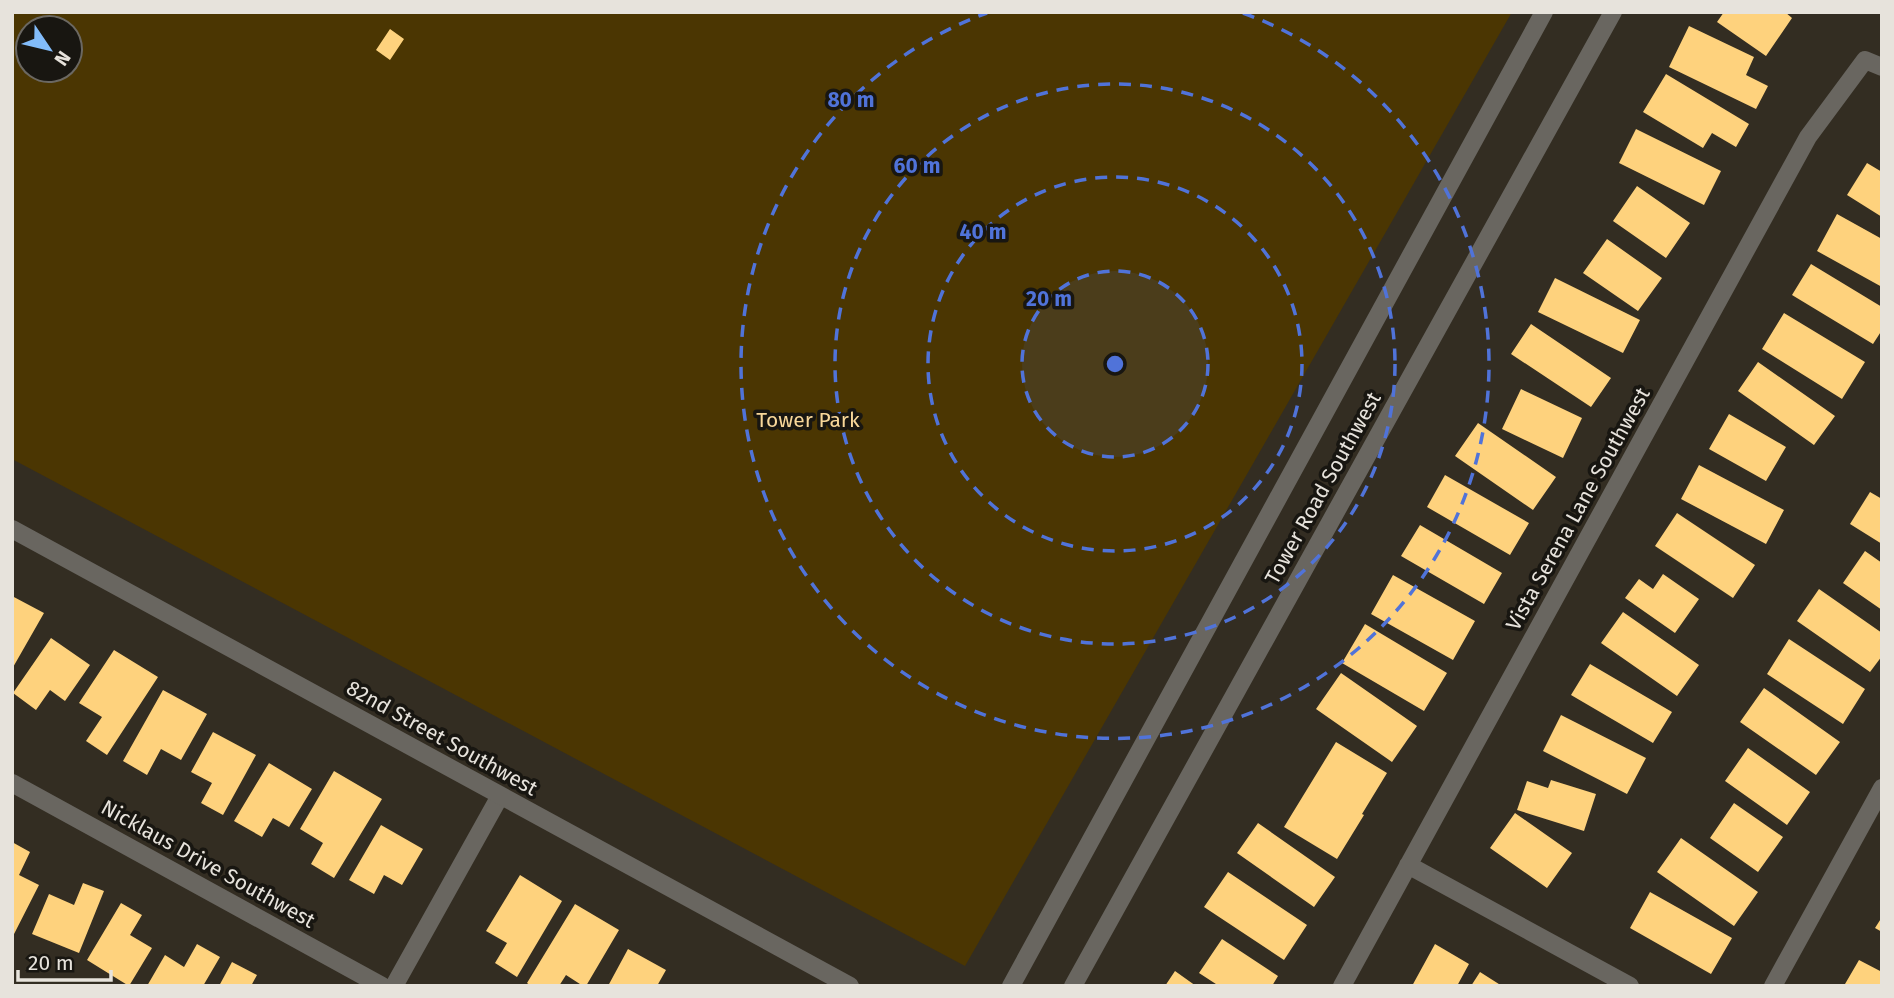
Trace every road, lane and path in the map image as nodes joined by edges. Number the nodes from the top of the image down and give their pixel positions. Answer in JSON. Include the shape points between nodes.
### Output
{"nodes":[{"id":1,"x":1544,"y":12,"type":"edge"},
{"id":2,"x":1613,"y":12,"type":"edge"},
{"id":3,"x":1882,"y":67,"type":"edge"},
{"id":4,"x":12,"y":529,"type":"edge"},
{"id":5,"x":12,"y":783,"type":"edge"},
{"id":6,"x":1882,"y":788,"type":"edge"},
{"id":7,"x":500,"y":796,"type":"junction"},
{"id":8,"x":1408,"y":865,"type":"junction"},
{"id":9,"x":382,"y":986,"type":"edge"},
{"id":10,"x":394,"y":986,"type":"edge"},
{"id":11,"x":850,"y":986,"type":"edge"},
{"id":12,"x":1011,"y":986,"type":"edge"},
{"id":13,"x":1073,"y":986,"type":"edge"},
{"id":14,"x":1342,"y":986,"type":"edge"},
{"id":15,"x":1630,"y":986,"type":"edge"},
{"id":16,"x":1773,"y":986,"type":"edge"}],
"edges":[{"from":1,"to":12,"type":"street","name":"Tower Road Southwest"},
{"from":2,"to":13,"type":"street","name":"Tower Road Southwest"},
{"from":3,"to":8,"type":"street","name":"Vista Serena Lane Southwest","via":[[1864,60],[1808,137]]},
{"from":4,"to":7,"type":"street","name":"82nd Street Southwest"},
{"from":5,"to":9,"type":"street","name":"Nicklaus Drive Southwest"},
{"from":6,"to":16,"type":"street"},
{"from":7,"to":10,"type":"street"},
{"from":7,"to":11,"type":"street","name":"82nd Street Southwest"},
{"from":8,"to":14,"type":"street","name":"Vista Serena Lane Southwest"},
{"from":8,"to":15,"type":"street"}]}
